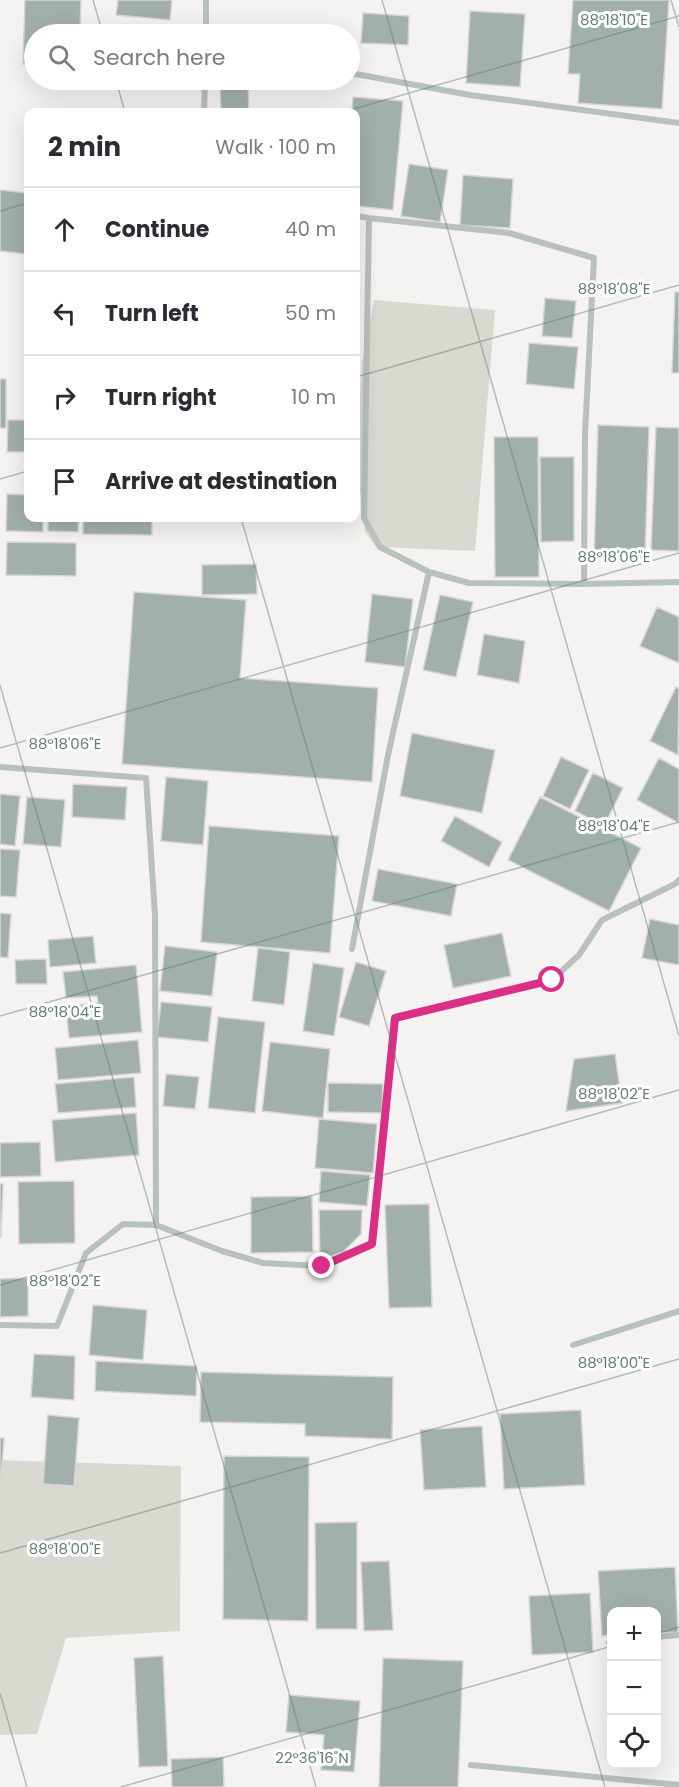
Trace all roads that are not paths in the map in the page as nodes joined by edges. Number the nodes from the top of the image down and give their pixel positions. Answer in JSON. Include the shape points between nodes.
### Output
{"nodes":[{"id":1,"x":206,"y":0,"type":"edge"},
{"id":2,"x":206,"y":24,"type":"edge"},
{"id":3,"x":360,"y":75,"type":"edge"},
{"id":4,"x":205,"y":90,"type":"edge"},
{"id":5,"x":204,"y":108,"type":"edge"},
{"id":6,"x":679,"y":123,"type":"edge"},
{"id":7,"x":360,"y":217,"type":"edge"},
{"id":8,"x":369,"y":219,"type":"junction"},
{"id":9,"x":429,"y":572,"type":"junction"},
{"id":10,"x":679,"y":582,"type":"edge"},
{"id":11,"x":584,"y":584,"type":"junction"},
{"id":12,"x":0,"y":767,"type":"edge"},
{"id":13,"x":679,"y":880,"type":"edge"},
{"id":14,"x":352,"y":949,"type":"dead end"},
{"id":15,"x":156,"y":1225,"type":"junction"},
{"id":16,"x":679,"y":1311,"type":"edge"},
{"id":17,"x":0,"y":1325,"type":"edge"},
{"id":18,"x":573,"y":1345,"type":"dead end"},
{"id":19,"x":679,"y":1635,"type":"edge"},
{"id":20,"x":661,"y":1637,"type":"edge"},
{"id":21,"x":471,"y":1765,"type":"dead end"},
{"id":22,"x":679,"y":1785,"type":"edge"}],
"edges":[{"from":1,"to":2,"type":"street"},
{"from":3,"to":6,"type":"street","via":[[470,95]]},
{"from":4,"to":5,"type":"street"},
{"from":7,"to":8,"type":"street"},
{"from":8,"to":9,"type":"street","via":[[364,518],[380,547]]},
{"from":8,"to":11,"type":"street","via":[[509,233],[594,258],[585,434]]},
{"from":9,"to":11,"type":"street","via":[[469,583]]},
{"from":9,"to":14,"type":"street","via":[[388,755]]},
{"from":10,"to":11,"type":"street"},
{"from":12,"to":15,"type":"street","via":[[146,778],[155,915]]},
{"from":13,"to":15,"type":"street","via":[[602,920],[579,955],[552,980],[395,1018],[372,1244],[322,1266],[263,1263]]},
{"from":15,"to":17,"type":"street","via":[[123,1224],[86,1253],[57,1326]]},
{"from":16,"to":18,"type":"street"},
{"from":19,"to":20,"type":"street"},
{"from":21,"to":22,"type":"street"}]}
